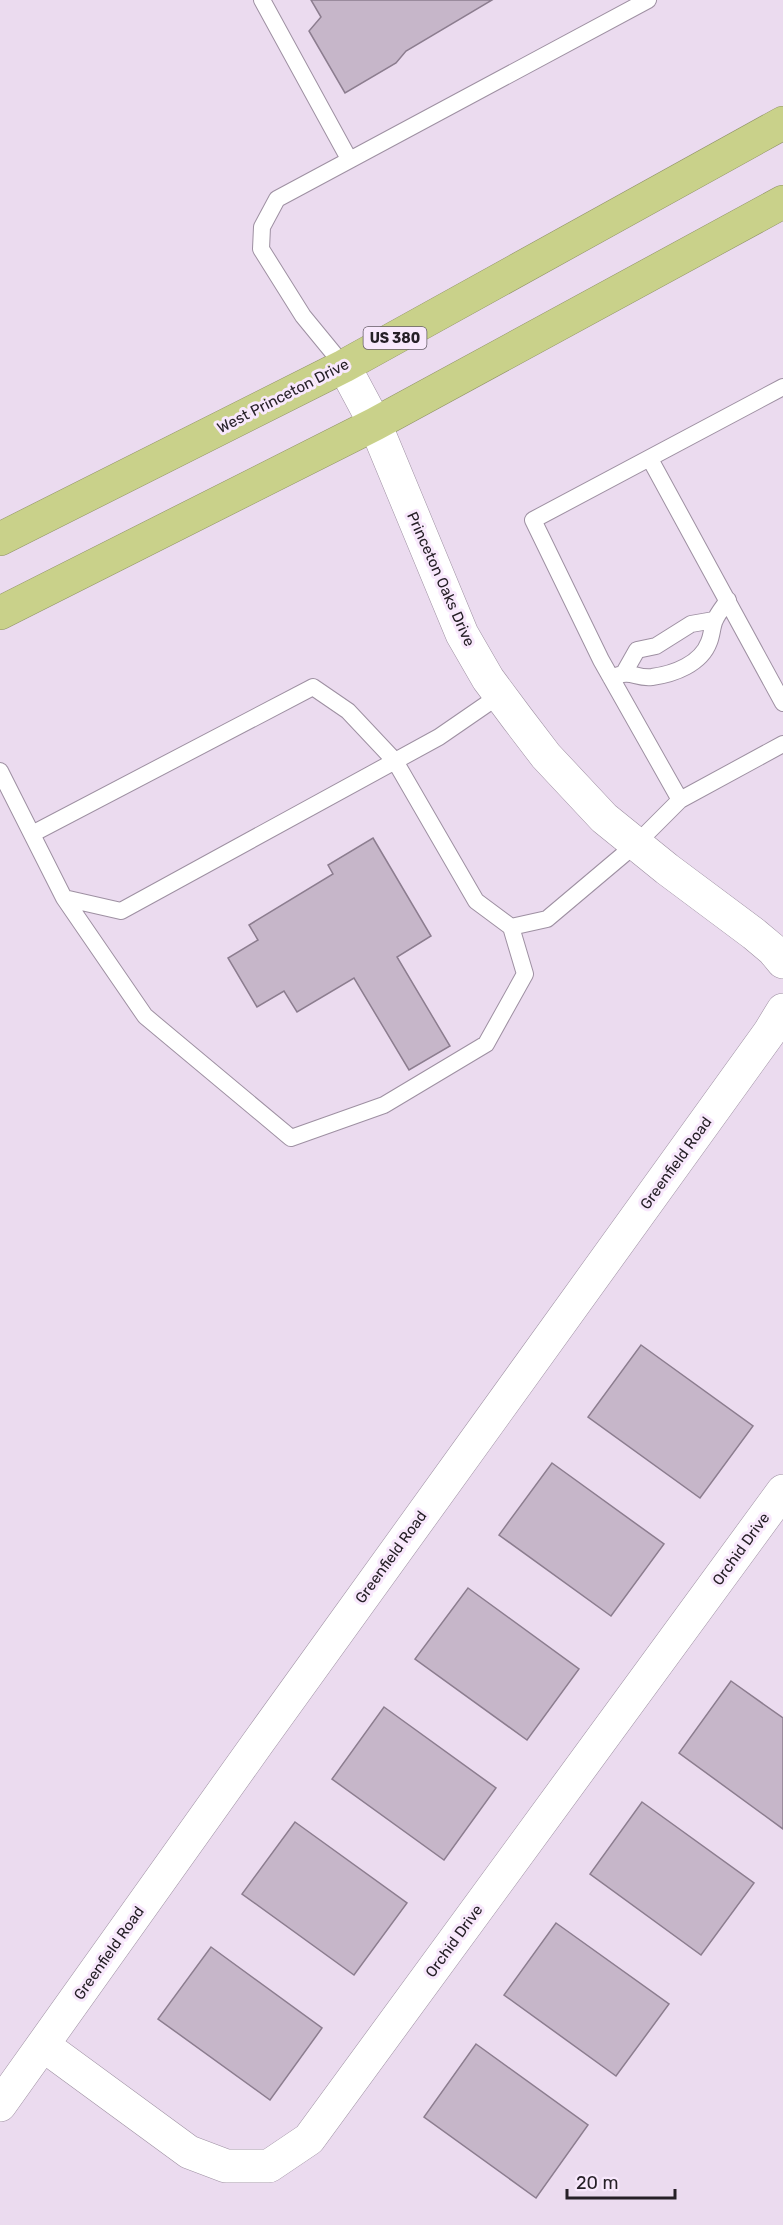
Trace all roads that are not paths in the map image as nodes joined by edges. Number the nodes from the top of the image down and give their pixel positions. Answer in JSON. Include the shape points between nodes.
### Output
{"nodes":[{"id":1,"x":262,"y":0,"type":"edge"},
{"id":2,"x":648,"y":0,"type":"edge"},
{"id":3,"x":783,"y":123,"type":"edge"},
{"id":4,"x":349,"y":159,"type":"junction"},
{"id":5,"x":783,"y":202,"type":"edge"},
{"id":6,"x":344,"y":366,"type":"junction"},
{"id":7,"x":783,"y":387,"type":"edge"},
{"id":8,"x":375,"y":424,"type":"junction"},
{"id":9,"x":650,"y":459,"type":"junction"},
{"id":10,"x":0,"y":539,"type":"edge"},
{"id":11,"x":728,"y":600,"type":"junction"},
{"id":12,"x":0,"y":613,"type":"edge"},
{"id":13,"x":714,"y":620,"type":"junction"},
{"id":14,"x":618,"y":676,"type":"junction"},
{"id":15,"x":500,"y":695,"type":"junction"},
{"id":16,"x":783,"y":703,"type":"edge"},
{"id":17,"x":783,"y":744,"type":"edge"},
{"id":18,"x":395,"y":761,"type":"junction"},
{"id":19,"x":0,"y":771,"type":"edge"},
{"id":20,"x":680,"y":800,"type":"junction"},
{"id":21,"x":32,"y":834,"type":"junction"},
{"id":22,"x":636,"y":844,"type":"junction"},
{"id":23,"x":64,"y":898,"type":"junction"},
{"id":24,"x":511,"y":927,"type":"junction"},
{"id":25,"x":783,"y":962,"type":"edge"},
{"id":26,"x":783,"y":1010,"type":"edge"},
{"id":27,"x":783,"y":1491,"type":"edge"},
{"id":28,"x":43,"y":2044,"type":"junction"},
{"id":29,"x":0,"y":2104,"type":"edge"}],
"edges":[{"from":1,"to":4,"type":"lane"},
{"from":2,"to":4,"type":"lane"},
{"from":3,"to":6,"type":"highway","name":"West Princeton Drive","number":"US 380"},
{"from":4,"to":6,"type":"lane","via":[[277,199],[262,226],[261,249],[303,316]]},
{"from":5,"to":8,"type":"highway"},
{"from":6,"to":8,"type":"street","name":"Princeton Oaks Drive"},
{"from":6,"to":10,"type":"highway","name":"West Princeton Drive","number":"US 380"},
{"from":7,"to":9,"type":"lane"},
{"from":8,"to":12,"type":"highway"},
{"from":8,"to":15,"type":"street","name":"Princeton Oaks Drive","via":[[462,634]]},
{"from":9,"to":11,"type":"lane"},
{"from":9,"to":14,"type":"lane","via":[[533,520]]},
{"from":11,"to":13,"type":"lane"},
{"from":11,"to":16,"type":"lane"},
{"from":13,"to":14,"type":"lane","via":[[691,624],[656,646],[637,650]]},
{"from":13,"to":14,"type":"lane","via":[[703,654],[685,667],[648,677]]},
{"from":14,"to":20,"type":"lane"},
{"from":15,"to":18,"type":"lane","via":[[439,737]]},
{"from":15,"to":22,"type":"street","name":"Princeton Oaks Drive","via":[[568,781]]},
{"from":17,"to":20,"type":"lane"},
{"from":18,"to":21,"type":"lane","via":[[348,711],[313,687]]},
{"from":18,"to":23,"type":"lane","via":[[121,911]]},
{"from":18,"to":24,"type":"lane","via":[[476,902]]},
{"from":19,"to":21,"type":"lane"},
{"from":20,"to":22,"type":"lane"},
{"from":21,"to":23,"type":"lane"},
{"from":22,"to":24,"type":"lane","via":[[548,919]]},
{"from":22,"to":25,"type":"street","name":"Princeton Oaks Drive","via":[[754,934]]},
{"from":23,"to":24,"type":"lane","via":[[145,1016],[291,1138],[384,1105],[486,1044],[525,974]]},
{"from":26,"to":28,"type":"street","name":"Greenfield Road"},
{"from":27,"to":28,"type":"street","name":"Orchid Drive","via":[[309,2139],[269,2166],[226,2166],[189,2152]]},
{"from":28,"to":29,"type":"street","name":"Greenfield Road"}]}
